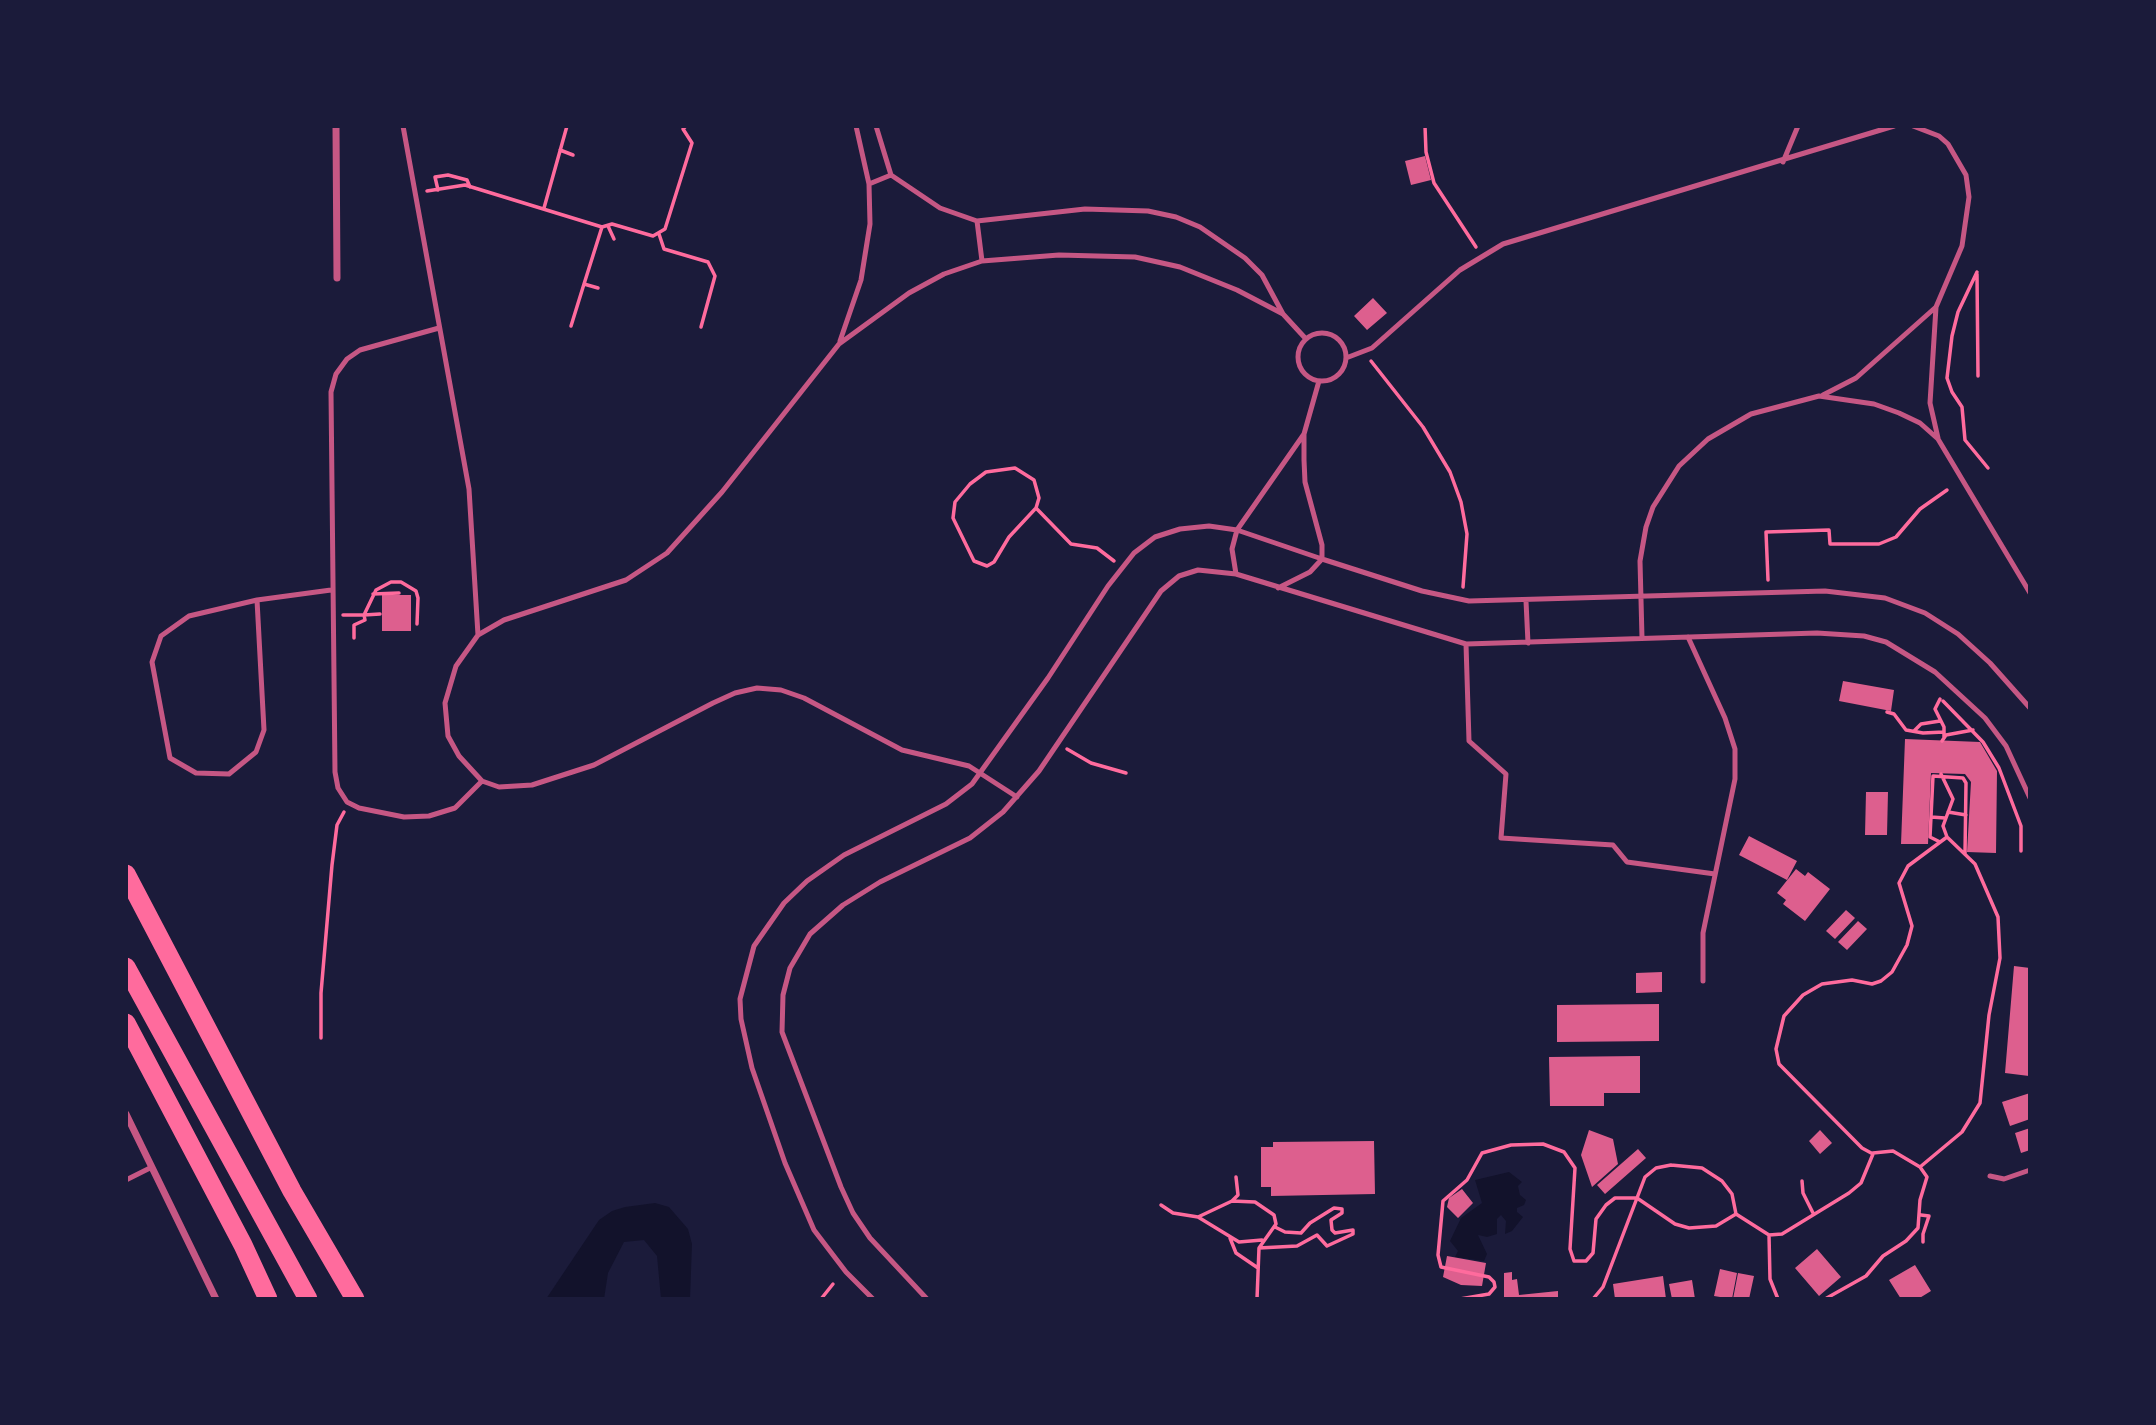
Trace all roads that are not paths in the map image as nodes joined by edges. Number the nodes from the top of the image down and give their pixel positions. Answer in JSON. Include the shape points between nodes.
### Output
{"nodes":[{"id":1,"x":336,"y":126,"type":"edge"},
{"id":2,"x":403,"y":126,"type":"edge"},
{"id":3,"x":856,"y":126,"type":"edge"},
{"id":4,"x":876,"y":126,"type":"edge"},
{"id":5,"x":1798,"y":126,"type":"edge"},
{"id":6,"x":1894,"y":126,"type":"edge"},
{"id":7,"x":1913,"y":126,"type":"edge"},
{"id":8,"x":1783,"y":162,"type":"junction"},
{"id":9,"x":891,"y":175,"type":"junction"},
{"id":10,"x":869,"y":184,"type":"junction"},
{"id":11,"x":977,"y":221,"type":"junction"},
{"id":12,"x":982,"y":261,"type":"junction"},
{"id":13,"x":337,"y":278,"type":"dead end"},
{"id":14,"x":1936,"y":307,"type":"junction"},
{"id":15,"x":1283,"y":314,"type":"junction"},
{"id":16,"x":439,"y":328,"type":"junction"},
{"id":17,"x":1306,"y":339,"type":"junction"},
{"id":18,"x":839,"y":344,"type":"junction"},
{"id":19,"x":1346,"y":358,"type":"junction"},
{"id":20,"x":1319,"y":381,"type":"junction"},
{"id":21,"x":1819,"y":396,"type":"junction"},
{"id":22,"x":1304,"y":434,"type":"junction"},
{"id":23,"x":1938,"y":439,"type":"junction"},
{"id":24,"x":1237,"y":530,"type":"junction"},
{"id":25,"x":1322,"y":559,"type":"junction"},
{"id":26,"x":1236,"y":574,"type":"junction"},
{"id":27,"x":1276,"y":588,"type":"junction"},
{"id":28,"x":331,"y":590,"type":"junction"},
{"id":29,"x":2030,"y":593,"type":"edge"},
{"id":30,"x":1640,"y":596,"type":"junction"},
{"id":31,"x":257,"y":600,"type":"junction"},
{"id":32,"x":1526,"y":601,"type":"junction"},
{"id":33,"x":478,"y":635,"type":"junction"},
{"id":34,"x":1688,"y":637,"type":"junction"},
{"id":35,"x":1642,"y":638,"type":"junction"},
{"id":36,"x":1528,"y":643,"type":"junction"},
{"id":37,"x":1466,"y":644,"type":"junction"},
{"id":38,"x":2030,"y":708,"type":"edge"},
{"id":39,"x":981,"y":773,"type":"junction"},
{"id":40,"x":482,"y":781,"type":"junction"},
{"id":41,"x":1017,"y":797,"type":"junction"},
{"id":42,"x":2030,"y":798,"type":"edge"},
{"id":43,"x":126,"y":861,"type":"edge"},
{"id":44,"x":126,"y":874,"type":"edge"},
{"id":45,"x":1715,"y":874,"type":"junction"},
{"id":46,"x":152,"y":927,"type":"junction"},
{"id":47,"x":126,"y":967,"type":"edge"},
{"id":48,"x":1703,"y":981,"type":"dead end"},
{"id":49,"x":126,"y":1023,"type":"edge"},
{"id":50,"x":126,"y":1114,"type":"edge"},
{"id":51,"x":152,"y":1167,"type":"junction"},
{"id":52,"x":2030,"y":1170,"type":"edge"},
{"id":53,"x":1990,"y":1176,"type":"dead end"},
{"id":54,"x":126,"y":1181,"type":"edge"},
{"id":55,"x":216,"y":1299,"type":"edge"},
{"id":56,"x":268,"y":1299,"type":"edge"},
{"id":57,"x":308,"y":1299,"type":"edge"},
{"id":58,"x":355,"y":1299,"type":"edge"},
{"id":59,"x":873,"y":1299,"type":"edge"},
{"id":60,"x":927,"y":1299,"type":"edge"}],
"edges":[{"from":1,"to":13,"type":"street"},
{"from":2,"to":16,"type":"lane"},
{"from":3,"to":10,"type":"lane"},
{"from":4,"to":9,"type":"lane"},
{"from":5,"to":8,"type":"lane"},
{"from":6,"to":8,"type":"lane"},
{"from":7,"to":14,"type":"lane","via":[[1948,144],[1966,175],[1969,197],[1962,246]]},
{"from":8,"to":19,"type":"lane","via":[[1503,244],[1460,270],[1386,338]]},
{"from":9,"to":10,"type":"lane"},
{"from":9,"to":11,"type":"lane","via":[[940,208]]},
{"from":10,"to":18,"type":"lane","via":[[870,224],[861,280]]},
{"from":11,"to":12,"type":"lane"},
{"from":11,"to":15,"type":"lane","via":[[1085,209],[1148,211],[1176,217],[1200,227],[1245,258],[1262,275]]},
{"from":12,"to":15,"type":"lane","via":[[1059,255],[1135,257],[1202,274]]},
{"from":12,"to":18,"type":"lane","via":[[909,293]]},
{"from":14,"to":21,"type":"lane","via":[[1856,378]]},
{"from":14,"to":23,"type":"lane","via":[[1930,403]]},
{"from":15,"to":17,"type":"lane"},
{"from":16,"to":28,"type":"lane","via":[[360,350],[336,374],[331,392]]},
{"from":16,"to":33,"type":"lane","via":[[468,489]]},
{"from":17,"to":19,"type":"lane","via":[[1320,332],[1335,337]]},
{"from":17,"to":20,"type":"lane","via":[[1297,360],[1304,374]]},
{"from":18,"to":33,"type":"lane","via":[[722,492],[667,553],[626,580],[504,620]]},
{"from":19,"to":20,"type":"lane","via":[[1334,378]]},
{"from":20,"to":22,"type":"lane"},
{"from":21,"to":23,"type":"lane","via":[[1874,404],[1899,413]]},
{"from":21,"to":30,"type":"lane","via":[[1751,414],[1708,439],[1679,466],[1646,527]]},
{"from":22,"to":24,"type":"lane"},
{"from":22,"to":25,"type":"lane","via":[[1305,482]]},
{"from":23,"to":29,"type":"lane"},
{"from":24,"to":25,"type":"lane"},
{"from":24,"to":26,"type":"lane","via":[[1232,549]]},
{"from":24,"to":39,"type":"lane","via":[[1209,526],[1166,532],[1144,544],[1122,567]]},
{"from":25,"to":27,"type":"lane","via":[[1310,572]]},
{"from":25,"to":32,"type":"lane","via":[[1460,600]]},
{"from":26,"to":27,"type":"lane"},
{"from":26,"to":41,"type":"lane","via":[[1198,570],[1169,582],[1059,744]]},
{"from":27,"to":37,"type":"lane"},
{"from":28,"to":31,"type":"lane"},
{"from":28,"to":40,"type":"lane","via":[[335,772],[338,788],[350,804],[404,817],[429,816],[455,808]]},
{"from":30,"to":32,"type":"lane"},
{"from":30,"to":35,"type":"lane"},
{"from":30,"to":38,"type":"lane","via":[[1858,593],[1885,598],[1925,613],[1958,634]]},
{"from":31,"to":31,"type":"lane","via":[[189,616],[161,636],[152,662],[170,758],[197,773],[229,774],[256,752],[264,730]]},
{"from":32,"to":36,"type":"lane"},
{"from":33,"to":40,"type":"lane","via":[[456,666],[444,715],[447,736]]},
{"from":34,"to":35,"type":"lane"},
{"from":34,"to":42,"type":"lane","via":[[1841,634],[1864,636],[1902,649],[1936,671],[1985,718],[2006,746]]},
{"from":34,"to":45,"type":"lane","via":[[1735,749],[1735,779]]},
{"from":35,"to":36,"type":"lane"},
{"from":36,"to":37,"type":"lane"},
{"from":37,"to":45,"type":"lane","via":[[1469,741],[1506,774],[1501,838],[1612,845],[1626,862]]},
{"from":39,"to":40,"type":"lane","via":[[902,750],[804,698],[757,688],[735,694],[606,760],[547,782],[507,788]]},
{"from":39,"to":41,"type":"lane"},
{"from":39,"to":59,"type":"lane","via":[[946,804],[844,855],[807,881],[762,931],[743,981],[741,1019],[752,1068],[801,1206],[828,1250]]},
{"from":41,"to":60,"type":"lane","via":[[970,838],[880,882],[823,922],[800,946],[783,995],[785,1046],[853,1213]]},
{"from":43,"to":46,"type":"highway"},
{"from":44,"to":46,"type":"highway"},
{"from":45,"to":48,"type":"lane","via":[[1703,933]]},
{"from":46,"to":58,"type":"highway","via":[[292,1191]]},
{"from":47,"to":57,"type":"highway"},
{"from":49,"to":56,"type":"highway"},
{"from":50,"to":51,"type":"street"},
{"from":51,"to":54,"type":"lane"},
{"from":51,"to":55,"type":"street"},
{"from":52,"to":53,"type":"lane","via":[[2004,1180]]}]}
